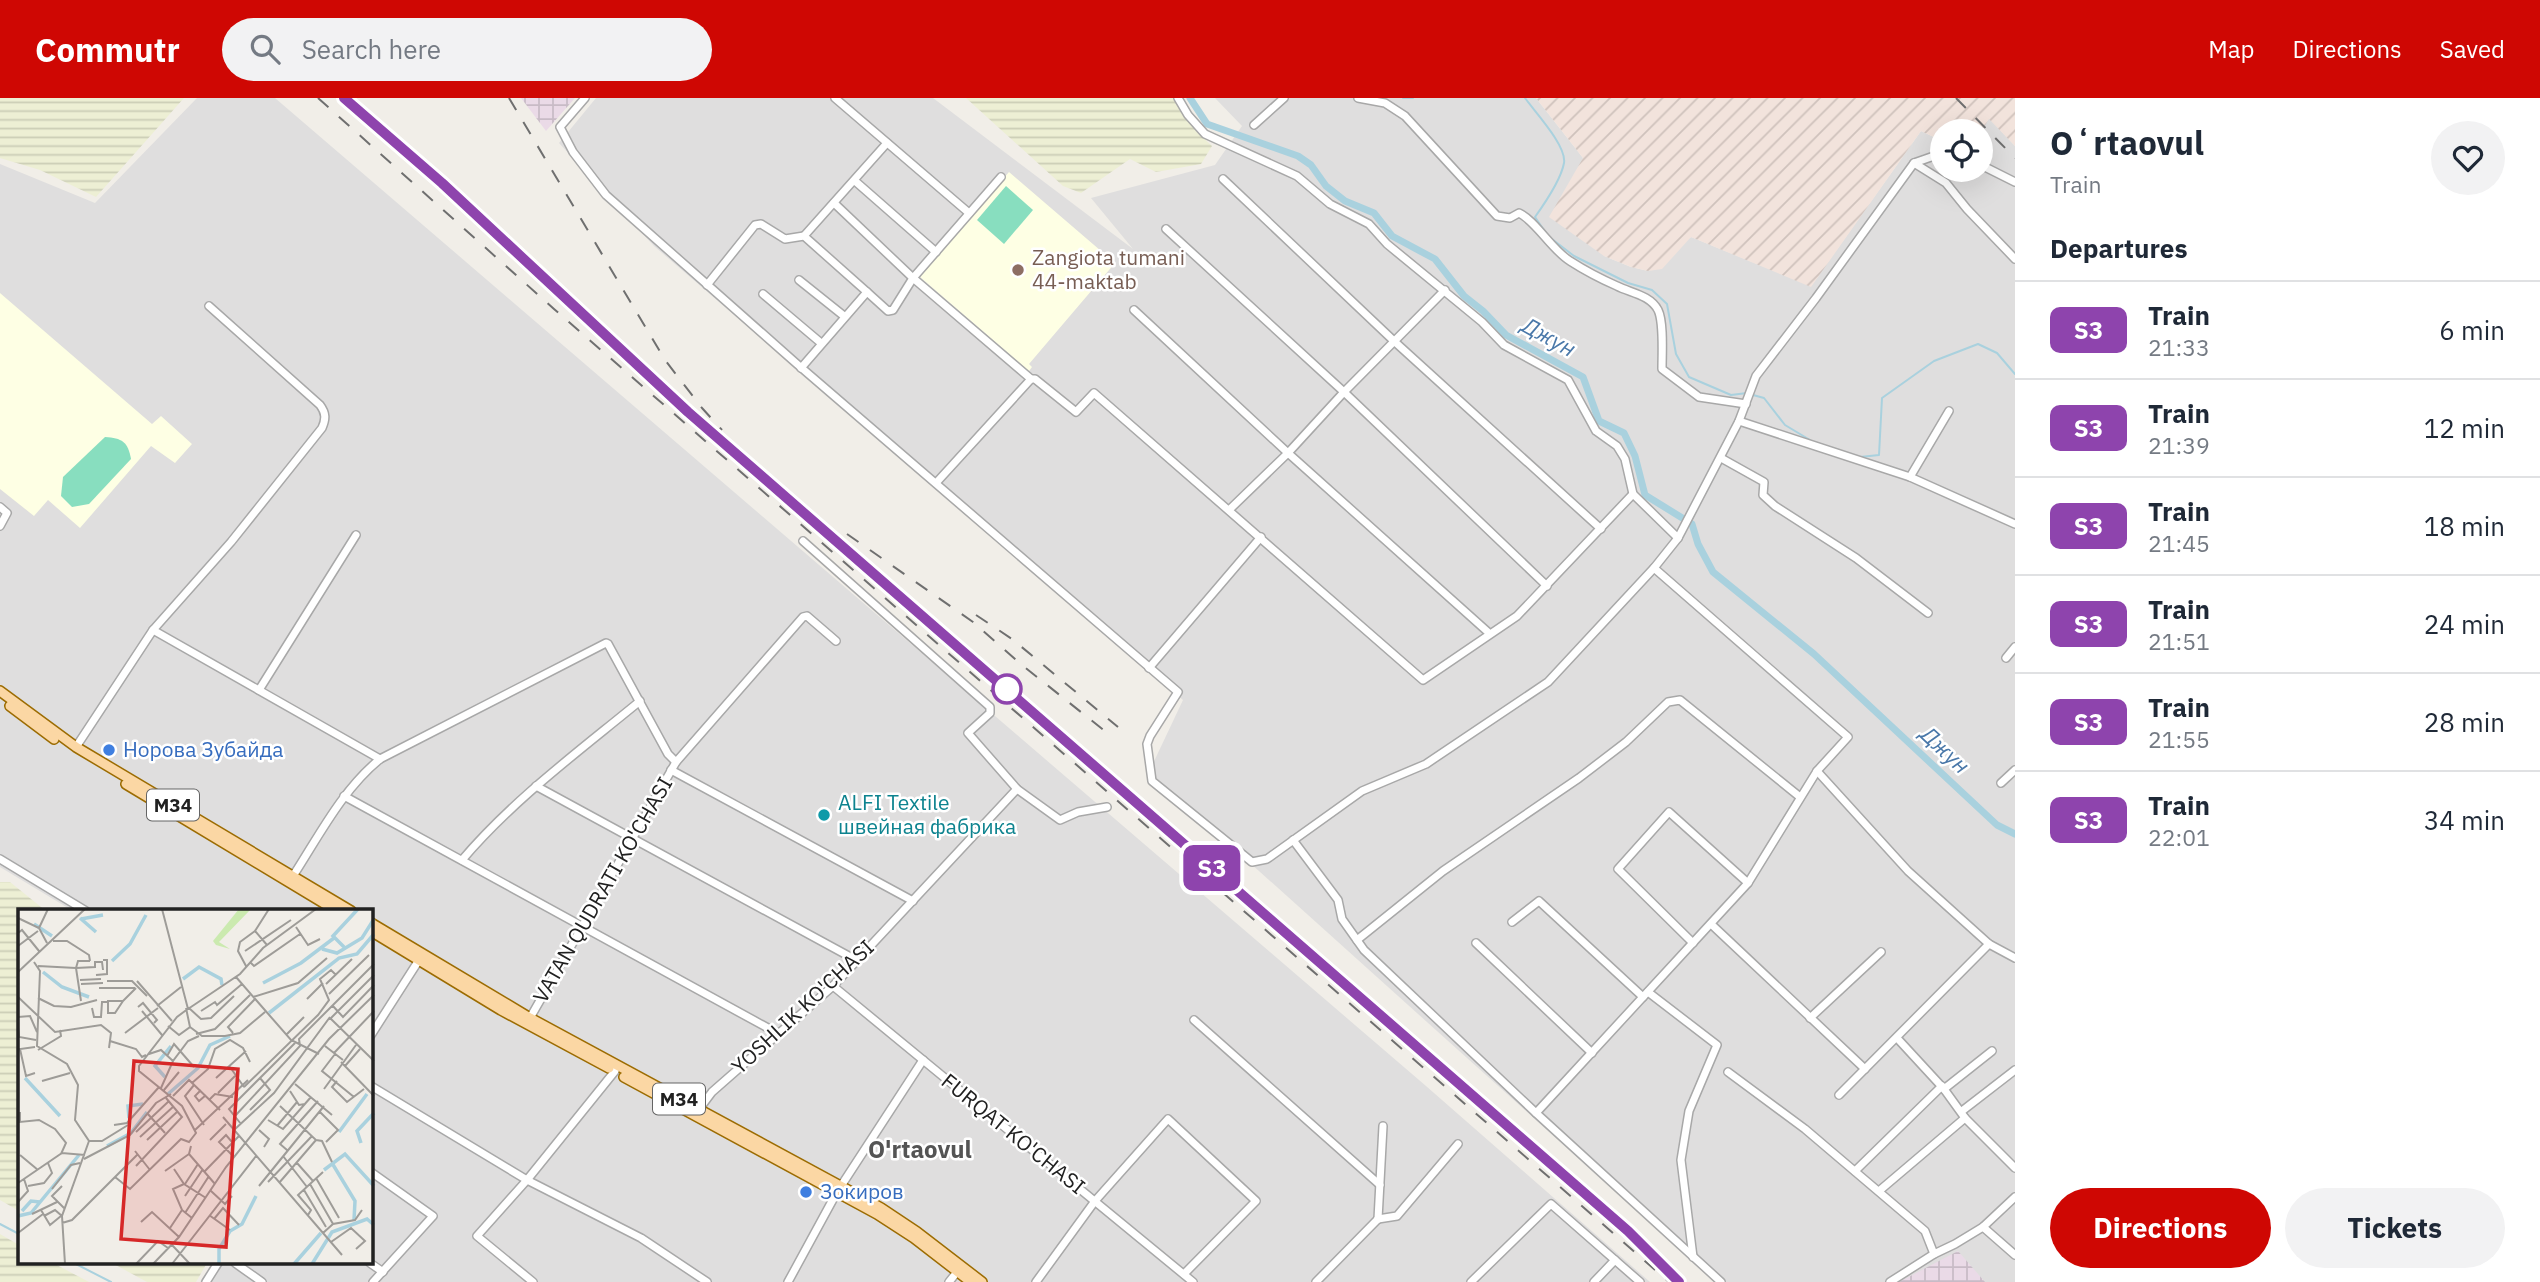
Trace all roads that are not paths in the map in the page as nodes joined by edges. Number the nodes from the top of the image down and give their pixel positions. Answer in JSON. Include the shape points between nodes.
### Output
{"nodes":[{"id":1,"x":585,"y":98,"type":"edge"},
{"id":2,"x":835,"y":98,"type":"edge"},
{"id":3,"x":1178,"y":98,"type":"edge"},
{"id":4,"x":1284,"y":98,"type":"edge"},
{"id":5,"x":1358,"y":98,"type":"edge"},
{"id":6,"x":1254,"y":125,"type":"dead end"},
{"id":7,"x":887,"y":144,"type":"junction"},
{"id":8,"x":1930,"y":157,"type":"edge"},
{"id":9,"x":1914,"y":163,"type":"junction"},
{"id":10,"x":1993,"y":171,"type":"edge"},
{"id":11,"x":1001,"y":177,"type":"dead end"},
{"id":12,"x":1223,"y":179,"type":"dead end"},
{"id":13,"x":855,"y":181,"type":"junction"},
{"id":14,"x":2015,"y":182,"type":"edge"},
{"id":15,"x":834,"y":203,"type":"junction"},
{"id":16,"x":969,"y":213,"type":"junction"},
{"id":17,"x":1166,"y":229,"type":"dead end"},
{"id":18,"x":804,"y":236,"type":"junction"},
{"id":19,"x":936,"y":252,"type":"junction"},
{"id":20,"x":2015,"y":259,"type":"edge"},
{"id":21,"x":913,"y":278,"type":"junction"},
{"id":22,"x":799,"y":280,"type":"dead end"},
{"id":23,"x":707,"y":285,"type":"junction"},
{"id":24,"x":1445,"y":290,"type":"junction"},
{"id":25,"x":867,"y":292,"type":"junction"},
{"id":26,"x":762,"y":294,"type":"dead end"},
{"id":27,"x":209,"y":306,"type":"dead end"},
{"id":28,"x":1134,"y":310,"type":"dead end"},
{"id":29,"x":844,"y":316,"type":"junction"},
{"id":30,"x":1395,"y":342,"type":"junction"},
{"id":31,"x":821,"y":343,"type":"junction"},
{"id":32,"x":801,"y":368,"type":"junction"},
{"id":33,"x":1031,"y":379,"type":"junction"},
{"id":34,"x":1344,"y":392,"type":"junction"},
{"id":35,"x":1746,"y":404,"type":"junction"},
{"id":36,"x":1950,"y":411,"type":"dead end"},
{"id":37,"x":1739,"y":421,"type":"junction"},
{"id":38,"x":1288,"y":453,"type":"junction"},
{"id":39,"x":1721,"y":458,"type":"junction"},
{"id":40,"x":1910,"y":478,"type":"junction"},
{"id":41,"x":936,"y":484,"type":"junction"},
{"id":42,"x":1633,"y":494,"type":"junction"},
{"id":43,"x":0,"y":507,"type":"edge"},
{"id":44,"x":1229,"y":510,"type":"junction"},
{"id":45,"x":2015,"y":524,"type":"edge"},
{"id":46,"x":0,"y":526,"type":"edge"},
{"id":47,"x":1601,"y":529,"type":"junction"},
{"id":48,"x":356,"y":535,"type":"dead end"},
{"id":49,"x":1261,"y":537,"type":"junction"},
{"id":50,"x":1678,"y":538,"type":"junction"},
{"id":51,"x":803,"y":541,"type":"dead end"},
{"id":52,"x":1654,"y":568,"type":"junction"},
{"id":53,"x":1548,"y":586,"type":"junction"},
{"id":54,"x":1928,"y":613,"type":"dead end"},
{"id":55,"x":153,"y":630,"type":"junction"},
{"id":56,"x":1489,"y":633,"type":"junction"},
{"id":57,"x":836,"y":641,"type":"dead end"},
{"id":58,"x":2015,"y":647,"type":"edge"},
{"id":59,"x":2006,"y":658,"type":"dead end"},
{"id":60,"x":1149,"y":668,"type":"junction"},
{"id":61,"x":0,"y":691,"type":"edge"},
{"id":62,"x":259,"y":691,"type":"junction"},
{"id":63,"x":0,"y":698,"type":"edge"},
{"id":64,"x":640,"y":701,"type":"junction"},
{"id":65,"x":76,"y":747,"type":"junction"},
{"id":66,"x":380,"y":759,"type":"junction"},
{"id":67,"x":676,"y":762,"type":"junction"},
{"id":68,"x":671,"y":770,"type":"junction"},
{"id":69,"x":2015,"y":770,"type":"edge"},
{"id":70,"x":1817,"y":771,"type":"junction"},
{"id":71,"x":2001,"y":783,"type":"dead end"},
{"id":72,"x":536,"y":786,"type":"junction"},
{"id":73,"x":1017,"y":789,"type":"junction"},
{"id":74,"x":344,"y":796,"type":"junction"},
{"id":75,"x":1800,"y":797,"type":"junction"},
{"id":76,"x":1107,"y":807,"type":"dead end"},
{"id":77,"x":633,"y":838,"type":"junction"},
{"id":78,"x":1293,"y":840,"type":"junction"},
{"id":79,"x":0,"y":859,"type":"edge"},
{"id":80,"x":462,"y":860,"type":"junction"},
{"id":81,"x":293,"y":876,"type":"junction"},
{"id":82,"x":1748,"y":883,"type":"junction"},
{"id":83,"x":913,"y":901,"type":"junction"},
{"id":84,"x":83,"y":909,"type":"edge"},
{"id":85,"x":334,"y":909,"type":"edge"},
{"id":86,"x":348,"y":909,"type":"edge"},
{"id":87,"x":1512,"y":922,"type":"dead end"},
{"id":88,"x":373,"y":924,"type":"edge"},
{"id":89,"x":1711,"y":924,"type":"junction"},
{"id":90,"x":582,"y":926,"type":"junction"},
{"id":91,"x":373,"y":932,"type":"edge"},
{"id":92,"x":1357,"y":940,"type":"junction"},
{"id":93,"x":1475,"y":943,"type":"dead end"},
{"id":94,"x":1693,"y":943,"type":"junction"},
{"id":95,"x":1989,"y":944,"type":"junction"},
{"id":96,"x":1881,"y":952,"type":"dead end"},
{"id":97,"x":2015,"y":958,"type":"edge"},
{"id":98,"x":419,"y":960,"type":"junction"},
{"id":99,"x":856,"y":960,"type":"junction"},
{"id":100,"x":833,"y":986,"type":"junction"},
{"id":101,"x":1646,"y":995,"type":"junction"},
{"id":102,"x":530,"y":1018,"type":"junction"},
{"id":103,"x":1810,"y":1018,"type":"junction"},
{"id":104,"x":1194,"y":1020,"type":"dead end"},
{"id":105,"x":373,"y":1032,"type":"edge"},
{"id":106,"x":778,"y":1032,"type":"junction"},
{"id":107,"x":1897,"y":1038,"type":"junction"},
{"id":108,"x":1992,"y":1052,"type":"dead end"},
{"id":109,"x":1592,"y":1054,"type":"junction"},
{"id":110,"x":923,"y":1060,"type":"junction"},
{"id":111,"x":1865,"y":1069,"type":"junction"},
{"id":112,"x":2015,"y":1070,"type":"edge"},
{"id":113,"x":615,"y":1072,"type":"junction"},
{"id":114,"x":1728,"y":1072,"type":"dead end"},
{"id":115,"x":373,"y":1087,"type":"edge"},
{"id":116,"x":1943,"y":1088,"type":"junction"},
{"id":117,"x":1839,"y":1095,"type":"dead end"},
{"id":118,"x":697,"y":1113,"type":"junction"},
{"id":119,"x":1536,"y":1113,"type":"junction"},
{"id":120,"x":1963,"y":1115,"type":"junction"},
{"id":121,"x":1383,"y":1126,"type":"dead end"},
{"id":122,"x":1458,"y":1144,"type":"dead end"},
{"id":123,"x":2015,"y":1168,"type":"edge"},
{"id":124,"x":1855,"y":1171,"type":"junction"},
{"id":125,"x":373,"y":1173,"type":"edge"},
{"id":126,"x":527,"y":1180,"type":"junction"},
{"id":127,"x":1380,"y":1185,"type":"junction"},
{"id":128,"x":839,"y":1189,"type":"junction"},
{"id":129,"x":1879,"y":1191,"type":"junction"},
{"id":130,"x":2015,"y":1197,"type":"edge"},
{"id":131,"x":1095,"y":1200,"type":"junction"},
{"id":132,"x":1378,"y":1219,"type":"junction"},
{"id":133,"x":1983,"y":1227,"type":"junction"},
{"id":134,"x":1934,"y":1254,"type":"junction"},
{"id":135,"x":2015,"y":1255,"type":"edge"},
{"id":136,"x":1693,"y":1257,"type":"junction"},
{"id":137,"x":1615,"y":1260,"type":"junction"},
{"id":138,"x":217,"y":1264,"type":"edge"},
{"id":139,"x":236,"y":1264,"type":"edge"},
{"id":140,"x":371,"y":1264,"type":"edge"},
{"id":141,"x":383,"y":1272,"type":"junction"},
{"id":142,"x":957,"y":1272,"type":"junction"},
{"id":143,"x":1184,"y":1274,"type":"junction"},
{"id":144,"x":1318,"y":1281,"type":"edge"},
{"id":145,"x":1474,"y":1281,"type":"edge"},
{"id":146,"x":206,"y":1282,"type":"edge"},
{"id":147,"x":262,"y":1282,"type":"edge"},
{"id":148,"x":373,"y":1282,"type":"edge"},
{"id":149,"x":533,"y":1282,"type":"edge"},
{"id":150,"x":707,"y":1282,"type":"edge"},
{"id":151,"x":788,"y":1282,"type":"edge"},
{"id":152,"x":948,"y":1282,"type":"edge"},
{"id":153,"x":971,"y":1282,"type":"edge"},
{"id":154,"x":982,"y":1282,"type":"edge"},
{"id":155,"x":1036,"y":1282,"type":"edge"},
{"id":156,"x":1193,"y":1282,"type":"edge"},
{"id":157,"x":1594,"y":1282,"type":"edge"},
{"id":158,"x":1640,"y":1282,"type":"edge"},
{"id":159,"x":1721,"y":1282,"type":"edge"},
{"id":160,"x":1890,"y":1282,"type":"edge"}],
"edges":[{"from":1,"to":23,"type":"street","via":[[560,127],[573,152],[606,195]]},
{"from":2,"to":7,"type":"street"},
{"from":3,"to":24,"type":"street","via":[[1205,134],[1297,176],[1330,204],[1369,224]]},
{"from":4,"to":6,"type":"street"},
{"from":5,"to":35,"type":"street","via":[[1385,103],[1405,116],[1497,216],[1527,216],[1567,260],[1654,304],[1660,312],[1662,369],[1699,397]]},
{"from":7,"to":13,"type":"street"},
{"from":7,"to":16,"type":"street"},
{"from":8,"to":9,"type":"street"},
{"from":9,"to":20,"type":"street","via":[[1946,183]]},
{"from":9,"to":35,"type":"street","via":[[1756,376]]},
{"from":10,"to":14,"type":"street"},
{"from":11,"to":16,"type":"street"},
{"from":12,"to":30,"type":"street"},
{"from":13,"to":15,"type":"street"},
{"from":13,"to":19,"type":"street"},
{"from":15,"to":18,"type":"street"},
{"from":15,"to":21,"type":"street"},
{"from":16,"to":19,"type":"street"},
{"from":17,"to":34,"type":"street"},
{"from":18,"to":23,"type":"street","via":[[785,239],[755,225]]},
{"from":18,"to":25,"type":"street"},
{"from":19,"to":21,"type":"street"},
{"from":21,"to":25,"type":"street","via":[[891,311]]},
{"from":21,"to":33,"type":"street"},
{"from":22,"to":29,"type":"street"},
{"from":23,"to":32,"type":"street"},
{"from":24,"to":30,"type":"street"},
{"from":24,"to":42,"type":"street","via":[[1504,345],[1568,380],[1596,431],[1617,446],[1625,459]]},
{"from":25,"to":29,"type":"street"},
{"from":26,"to":31,"type":"street"},
{"from":27,"to":55,"type":"street","via":[[320,405],[326,419],[231,542]]},
{"from":28,"to":38,"type":"street"},
{"from":29,"to":31,"type":"street"},
{"from":30,"to":34,"type":"street"},
{"from":30,"to":47,"type":"street"},
{"from":31,"to":32,"type":"street"},
{"from":32,"to":41,"type":"street"},
{"from":33,"to":41,"type":"street"},
{"from":33,"to":44,"type":"street","via":[[1076,412],[1094,393]]},
{"from":34,"to":38,"type":"street"},
{"from":34,"to":53,"type":"street"},
{"from":35,"to":37,"type":"street"},
{"from":36,"to":40,"type":"street"},
{"from":37,"to":39,"type":"street"},
{"from":37,"to":40,"type":"street"},
{"from":38,"to":44,"type":"street"},
{"from":38,"to":56,"type":"street"},
{"from":39,"to":50,"type":"street"},
{"from":39,"to":54,"type":"street","via":[[1764,482],[1762,495],[1775,506],[1856,558]]},
{"from":40,"to":45,"type":"street"},
{"from":41,"to":60,"type":"street"},
{"from":42,"to":47,"type":"street"},
{"from":42,"to":50,"type":"street"},
{"from":43,"to":46,"type":"street","via":[[7,513]]},
{"from":44,"to":49,"type":"street"},
{"from":47,"to":53,"type":"street"},
{"from":48,"to":62,"type":"street"},
{"from":49,"to":56,"type":"street","via":[[1423,680]]},
{"from":49,"to":60,"type":"street"},
{"from":50,"to":52,"type":"street"},
{"from":51,"to":73,"type":"street","via":[[990,707],[990,713],[968,733]]},
{"from":52,"to":70,"type":"street","via":[[1848,737]]},
{"from":52,"to":78,"type":"street","via":[[1548,682],[1426,764],[1362,791]]},
{"from":53,"to":56,"type":"street","via":[[1517,616]]},
{"from":55,"to":62,"type":"street"},
{"from":55,"to":65,"type":"street"},
{"from":57,"to":67,"type":"street","name":"VATAN QUDRATI KO'CHASI","via":[[803,617]]},
{"from":58,"to":59,"type":"street"},
{"from":60,"to":78,"type":"street","via":[[1178,692],[1147,744],[1152,781],[1252,862],[1267,859]]},
{"from":61,"to":65,"type":"main road","number":"M34"},
{"from":62,"to":66,"type":"street"},
{"from":63,"to":85,"type":"main road","number":"M34","via":[[67,748]]},
{"from":64,"to":66,"type":"street","name":"VATAN QUDRATI KO'CHASI","via":[[606,643]]},
{"from":64,"to":67,"type":"street","name":"VATAN QUDRATI KO'CHASI"},
{"from":64,"to":72,"type":"street"},
{"from":65,"to":81,"type":"main road","number":"M34"},
{"from":66,"to":74,"type":"street","name":"VATAN QUDRATI KO'CHASI"},
{"from":67,"to":68,"type":"street","name":"VATAN QUDRATI KO'CHASI"},
{"from":68,"to":77,"type":"street","name":"VATAN QUDRATI KO'CHASI"},
{"from":68,"to":83,"type":"street"},
{"from":69,"to":71,"type":"street"},
{"from":70,"to":75,"type":"street"},
{"from":70,"to":95,"type":"street","via":[[1908,871]]},
{"from":72,"to":77,"type":"street"},
{"from":72,"to":80,"type":"street","via":[[492,825]]},
{"from":73,"to":76,"type":"street","via":[[1060,820]]},
{"from":73,"to":83,"type":"street","name":"YOSHLIK KO'CHASI"},
{"from":74,"to":80,"type":"street"},
{"from":74,"to":81,"type":"street","name":"VATAN QUDRATI KO'CHASI"},
{"from":75,"to":82,"type":"street"},
{"from":75,"to":92,"type":"street","via":[[1680,700],[1668,702],[1579,778],[1443,871]]},
{"from":77,"to":90,"type":"street","name":"VATAN QUDRATI KO'CHASI"},
{"from":77,"to":99,"type":"street"},
{"from":78,"to":92,"type":"street","via":[[1338,900],[1342,919]]},
{"from":79,"to":84,"type":"street"},
{"from":80,"to":90,"type":"street"},
{"from":81,"to":86,"type":"main road","number":"M34"},
{"from":82,"to":89,"type":"street"},
{"from":82,"to":94,"type":"street","via":[[1669,812],[1618,869]]},
{"from":83,"to":99,"type":"street","name":"YOSHLIK KO'CHASI"},
{"from":87,"to":101,"type":"street","via":[[1539,901]]},
{"from":88,"to":102,"type":"main road","number":"M34"},
{"from":89,"to":94,"type":"street"},
{"from":89,"to":103,"type":"street"},
{"from":90,"to":102,"type":"street","name":"VATAN QUDRATI KO'CHASI"},
{"from":90,"to":106,"type":"street"},
{"from":91,"to":98,"type":"main road","number":"M34"},
{"from":92,"to":119,"type":"street"},
{"from":93,"to":109,"type":"street"},
{"from":94,"to":101,"type":"street"},
{"from":95,"to":97,"type":"street"},
{"from":95,"to":107,"type":"street"},
{"from":96,"to":103,"type":"street"},
{"from":98,"to":105,"type":"street"},
{"from":98,"to":113,"type":"main road","number":"M34"},
{"from":99,"to":100,"type":"street","name":"YOSHLIK KO'CHASI"},
{"from":100,"to":106,"type":"street","name":"YOSHLIK KO'CHASI"},
{"from":100,"to":110,"type":"street","name":"FURQAT KO'CHASI"},
{"from":101,"to":109,"type":"street"},
{"from":101,"to":136,"type":"street","via":[[1717,1045],[1689,1111],[1681,1160]]},
{"from":102,"to":118,"type":"main road","number":"M34"},
{"from":103,"to":111,"type":"street"},
{"from":104,"to":127,"type":"street"},
{"from":106,"to":118,"type":"street","name":"YOSHLIK KO'CHASI","via":[[712,1092]]},
{"from":107,"to":111,"type":"street"},
{"from":107,"to":116,"type":"street"},
{"from":108,"to":116,"type":"street"},
{"from":109,"to":119,"type":"street"},
{"from":110,"to":128,"type":"street"},
{"from":110,"to":131,"type":"street","name":"FURQAT KO'CHASI"},
{"from":111,"to":117,"type":"street"},
{"from":112,"to":120,"type":"street"},
{"from":113,"to":118,"type":"main road","number":"M34"},
{"from":113,"to":126,"type":"street"},
{"from":114,"to":124,"type":"street"},
{"from":115,"to":126,"type":"street"},
{"from":116,"to":120,"type":"street"},
{"from":116,"to":124,"type":"street"},
{"from":118,"to":128,"type":"main road","number":"M34"},
{"from":119,"to":136,"type":"street"},
{"from":120,"to":123,"type":"street"},
{"from":120,"to":129,"type":"street"},
{"from":121,"to":127,"type":"street"},
{"from":122,"to":132,"type":"street","via":[[1397,1216]]},
{"from":124,"to":129,"type":"street"},
{"from":125,"to":141,"type":"street","via":[[433,1216]]},
{"from":126,"to":149,"type":"street","via":[[477,1236]]},
{"from":126,"to":150,"type":"street","via":[[641,1238]]},
{"from":127,"to":132,"type":"street"},
{"from":128,"to":142,"type":"main road","number":"M34"},
{"from":128,"to":151,"type":"street"},
{"from":128,"to":154,"type":"main road","number":"M34","via":[[917,1232]]},
{"from":129,"to":134,"type":"street","via":[[1925,1231]]},
{"from":130,"to":133,"type":"street"},
{"from":131,"to":143,"type":"street","name":"FURQAT KO'CHASI"},
{"from":131,"to":143,"type":"street","via":[[1168,1119],[1256,1200]]},
{"from":131,"to":155,"type":"street"},
{"from":132,"to":144,"type":"street"},
{"from":133,"to":134,"type":"street"},
{"from":133,"to":135,"type":"street"},
{"from":134,"to":160,"type":"street"},
{"from":136,"to":159,"type":"street"},
{"from":137,"to":145,"type":"street","via":[[1551,1204]]},
{"from":137,"to":157,"type":"street"},
{"from":137,"to":158,"type":"street"},
{"from":138,"to":146,"type":"street"},
{"from":139,"to":147,"type":"street"},
{"from":140,"to":141,"type":"street"},
{"from":141,"to":148,"type":"street"},
{"from":142,"to":152,"type":"street"},
{"from":142,"to":153,"type":"main road","number":"M34"},
{"from":143,"to":156,"type":"street","name":"FURQAT KO'CHASI"}]}
